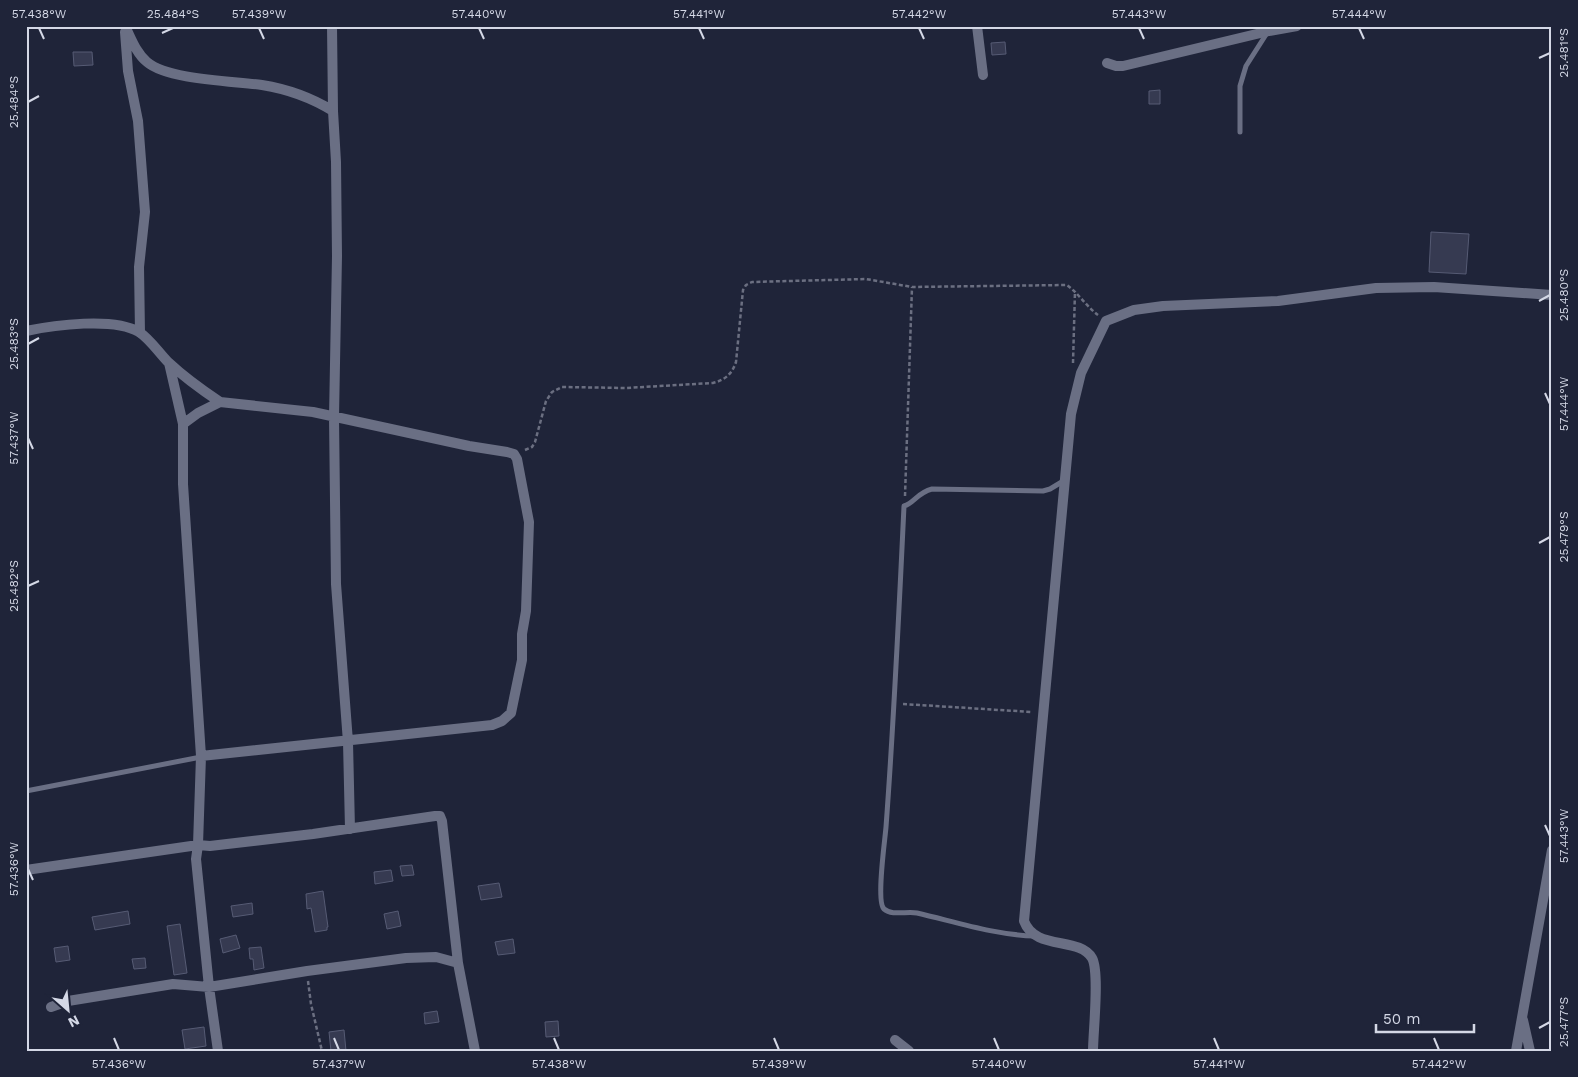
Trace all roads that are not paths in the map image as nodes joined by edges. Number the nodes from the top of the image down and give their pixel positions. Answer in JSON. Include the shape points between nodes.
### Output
{"nodes":[{"id":1,"x":125,"y":26,"type":"edge"},
{"id":2,"x":332,"y":26,"type":"edge"},
{"id":3,"x":977,"y":26,"type":"edge"},
{"id":4,"x":1297,"y":26,"type":"edge"},
{"id":5,"x":1269,"y":31,"type":"junction"},
{"id":6,"x":1107,"y":63,"type":"dead end"},
{"id":7,"x":983,"y":75,"type":"dead end"},
{"id":8,"x":333,"y":111,"type":"junction"},
{"id":9,"x":1240,"y":132,"type":"dead end"},
{"id":10,"x":1552,"y":295,"type":"edge"},
{"id":11,"x":26,"y":331,"type":"edge"},
{"id":12,"x":140,"y":332,"type":"junction"},
{"id":13,"x":169,"y":363,"type":"junction"},
{"id":14,"x":220,"y":402,"type":"junction"},
{"id":15,"x":334,"y":417,"type":"junction"},
{"id":16,"x":183,"y":424,"type":"junction"},
{"id":17,"x":1065,"y":480,"type":"junction"},
{"id":18,"x":348,"y":742,"type":"junction"},
{"id":19,"x":201,"y":756,"type":"junction"},
{"id":20,"x":26,"y":791,"type":"edge"},
{"id":21,"x":350,"y":829,"type":"junction"},
{"id":22,"x":198,"y":845,"type":"junction"},
{"id":23,"x":1552,"y":850,"type":"edge"},
{"id":24,"x":26,"y":870,"type":"edge"},
{"id":25,"x":1036,"y":936,"type":"junction"},
{"id":26,"x":458,"y":963,"type":"junction"},
{"id":27,"x":209,"y":987,"type":"junction"},
{"id":28,"x":51,"y":1007,"type":"dead end"},
{"id":29,"x":1522,"y":1010,"type":"junction"},
{"id":30,"x":895,"y":1040,"type":"dead end"},
{"id":31,"x":218,"y":1051,"type":"edge"},
{"id":32,"x":475,"y":1051,"type":"edge"},
{"id":33,"x":909,"y":1051,"type":"edge"},
{"id":34,"x":1093,"y":1051,"type":"edge"},
{"id":35,"x":1516,"y":1051,"type":"edge"},
{"id":36,"x":1530,"y":1051,"type":"edge"}],
"edges":[{"from":1,"to":8,"type":"street","via":[[146,62],[158,69],[262,85],[320,102]]},
{"from":1,"to":12,"type":"street","via":[[128,71],[138,121],[145,212],[140,268]]},
{"from":2,"to":8,"type":"street"},
{"from":3,"to":7,"type":"street"},
{"from":4,"to":5,"type":"street"},
{"from":5,"to":6,"type":"street","via":[[1124,66]]},
{"from":5,"to":9,"type":"lane","via":[[1246,66],[1240,86]]},
{"from":8,"to":15,"type":"street","via":[[337,247]]},
{"from":10,"to":17,"type":"street","via":[[1434,287],[1376,288],[1278,301],[1163,306],[1134,310],[1106,320],[1081,372],[1071,414]]},
{"from":11,"to":12,"type":"street","via":[[57,325],[122,325]]},
{"from":12,"to":13,"type":"street"},
{"from":13,"to":14,"type":"street"},
{"from":13,"to":16,"type":"street"},
{"from":14,"to":15,"type":"street"},
{"from":14,"to":16,"type":"street"},
{"from":15,"to":18,"type":"street","via":[[336,584]]},
{"from":15,"to":18,"type":"street","via":[[514,454],[529,522],[522,660],[511,713],[492,725]]},
{"from":16,"to":19,"type":"street","via":[[183,484]]},
{"from":17,"to":25,"type":"street","via":[[1024,921]]},
{"from":17,"to":25,"type":"lane","via":[[1043,491],[932,489],[904,506],[881,905],[884,910],[892,912],[915,913],[962,925]]},
{"from":18,"to":19,"type":"street"},
{"from":18,"to":21,"type":"street"},
{"from":19,"to":20,"type":"lane"},
{"from":19,"to":22,"type":"street"},
{"from":21,"to":22,"type":"street"},
{"from":21,"to":26,"type":"street","via":[[440,816]]},
{"from":22,"to":24,"type":"street"},
{"from":22,"to":27,"type":"street","via":[[196,859]]},
{"from":23,"to":29,"type":"street"},
{"from":25,"to":34,"type":"street","via":[[1079,948],[1093,960]]},
{"from":26,"to":27,"type":"street","via":[[436,957],[406,958]]},
{"from":26,"to":32,"type":"street"},
{"from":27,"to":28,"type":"street","via":[[172,984],[68,1001]]},
{"from":27,"to":31,"type":"street"},
{"from":29,"to":35,"type":"street"},
{"from":29,"to":36,"type":"street"},
{"from":30,"to":33,"type":"street"}]}
